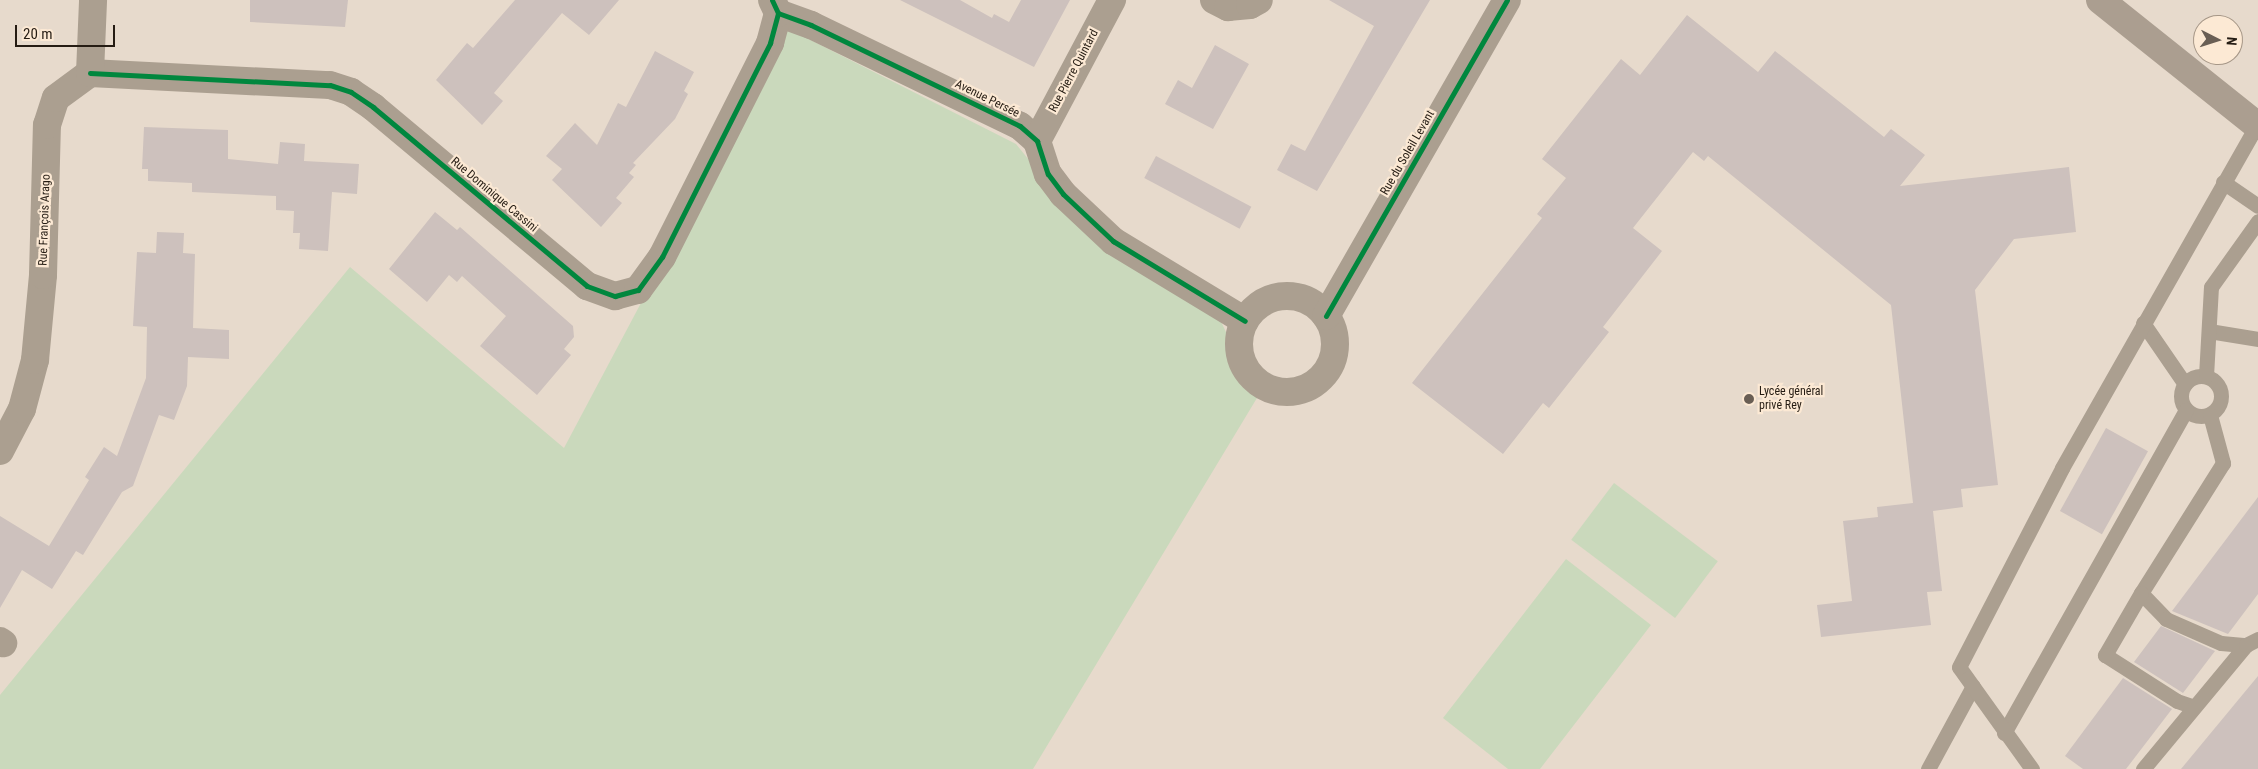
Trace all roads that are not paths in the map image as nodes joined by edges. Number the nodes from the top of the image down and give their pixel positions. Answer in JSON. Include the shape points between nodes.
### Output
{"nodes":[{"id":1,"x":93,"y":0,"type":"edge"},
{"id":2,"x":1112,"y":0,"type":"edge"},
{"id":3,"x":1214,"y":0,"type":"edge"},
{"id":4,"x":1259,"y":0,"type":"edge"},
{"id":5,"x":1508,"y":0,"type":"edge"},
{"id":6,"x":2100,"y":0,"type":"edge"},
{"id":7,"x":775,"y":7,"type":"edge"},
{"id":8,"x":760,"y":65,"type":"joint"},
{"id":9,"x":90,"y":73,"type":"junction"},
{"id":10,"x":2258,"y":125,"type":"edge"},
{"id":11,"x":1037,"y":141,"type":"junction"},
{"id":12,"x":2223,"y":182,"type":"junction"},
{"id":13,"x":2258,"y":206,"type":"edge"},
{"id":14,"x":2258,"y":221,"type":"edge"},
{"id":15,"x":1326,"y":316,"type":"junction"},
{"id":16,"x":1245,"y":321,"type":"junction"},
{"id":17,"x":2143,"y":323,"type":"junction"},
{"id":18,"x":2209,"y":331,"type":"junction"},
{"id":19,"x":2258,"y":339,"type":"edge"},
{"id":20,"x":2206,"y":376,"type":"junction"},
{"id":21,"x":2185,"y":384,"type":"junction"},
{"id":22,"x":2186,"y":410,"type":"junction"},
{"id":23,"x":2210,"y":414,"type":"junction"},
{"id":24,"x":0,"y":451,"type":"edge"},
{"id":25,"x":2141,"y":593,"type":"junction"},
{"id":26,"x":2252,"y":642,"type":"edge"},
{"id":27,"x":1973,"y":686,"type":"junction"},
{"id":28,"x":2194,"y":707,"type":"junction"},
{"id":29,"x":2004,"y":733,"type":"junction"},
{"id":30,"x":1928,"y":769,"type":"edge"},
{"id":31,"x":2032,"y":769,"type":"edge"},
{"id":32,"x":2143,"y":769,"type":"edge"}],
"edges":[{"from":1,"to":9,"type":"street"},
{"from":2,"to":11,"type":"street","name":"Rue Pierre Quintard"},
{"from":3,"to":4,"type":"street","via":[[1228,7],[1250,6]]},
{"from":5,"to":15,"type":"street","name":"Rue du Soleil Levant"},
{"from":6,"to":10,"type":"main road"},
{"from":7,"to":8,"type":"street","name":"Avenue Persée"},
{"from":7,"to":11,"type":"street","name":"Avenue Persée","via":[[1020,126]]},
{"from":8,"to":9,"type":"street","name":"Rue Dominique Cassini","via":[[662,257],[638,290],[615,296],[586,286],[395,125],[351,92],[330,85]]},
{"from":9,"to":24,"type":"street","name":"Rue François Arago","via":[[56,98],[47,125],[43,275],[35,360],[22,409]]},
{"from":10,"to":12,"type":"lane"},
{"from":11,"to":16,"type":"street","via":[[1048,174],[1113,241]]},
{"from":12,"to":13,"type":"lane"},
{"from":12,"to":17,"type":"lane"},
{"from":14,"to":18,"type":"lane","via":[[2210,287]]},
{"from":15,"to":16,"type":"street","via":[[1308,301],[1285,296],[1262,303]]},
{"from":15,"to":16,"type":"street","via":[[1335,339],[1328,368],[1307,388],[1284,392],[1261,385],[1244,367],[1239,344]]},
{"from":17,"to":21,"type":"lane"},
{"from":17,"to":27,"type":"lane","via":[[2062,468],[1959,667]]},
{"from":18,"to":19,"type":"lane"},
{"from":18,"to":20,"type":"lane"},
{"from":20,"to":21,"type":"lane","via":[[2194,377]]},
{"from":20,"to":23,"type":"lane","via":[[2219,386],[2222,393],[2219,406]]},
{"from":21,"to":22,"type":"lane","via":[[2182,401]]},
{"from":22,"to":23,"type":"lane","via":[[2202,416]]},
{"from":22,"to":29,"type":"lane"},
{"from":23,"to":25,"type":"lane","via":[[2222,463]]},
{"from":25,"to":26,"type":"lane","via":[[2166,620],[2221,642]]},
{"from":25,"to":28,"type":"lane","via":[[2104,655],[2177,701]]},
{"from":26,"to":28,"type":"lane"},
{"from":27,"to":29,"type":"lane"},
{"from":27,"to":30,"type":"lane"},
{"from":28,"to":32,"type":"lane"},
{"from":29,"to":31,"type":"lane"}]}
